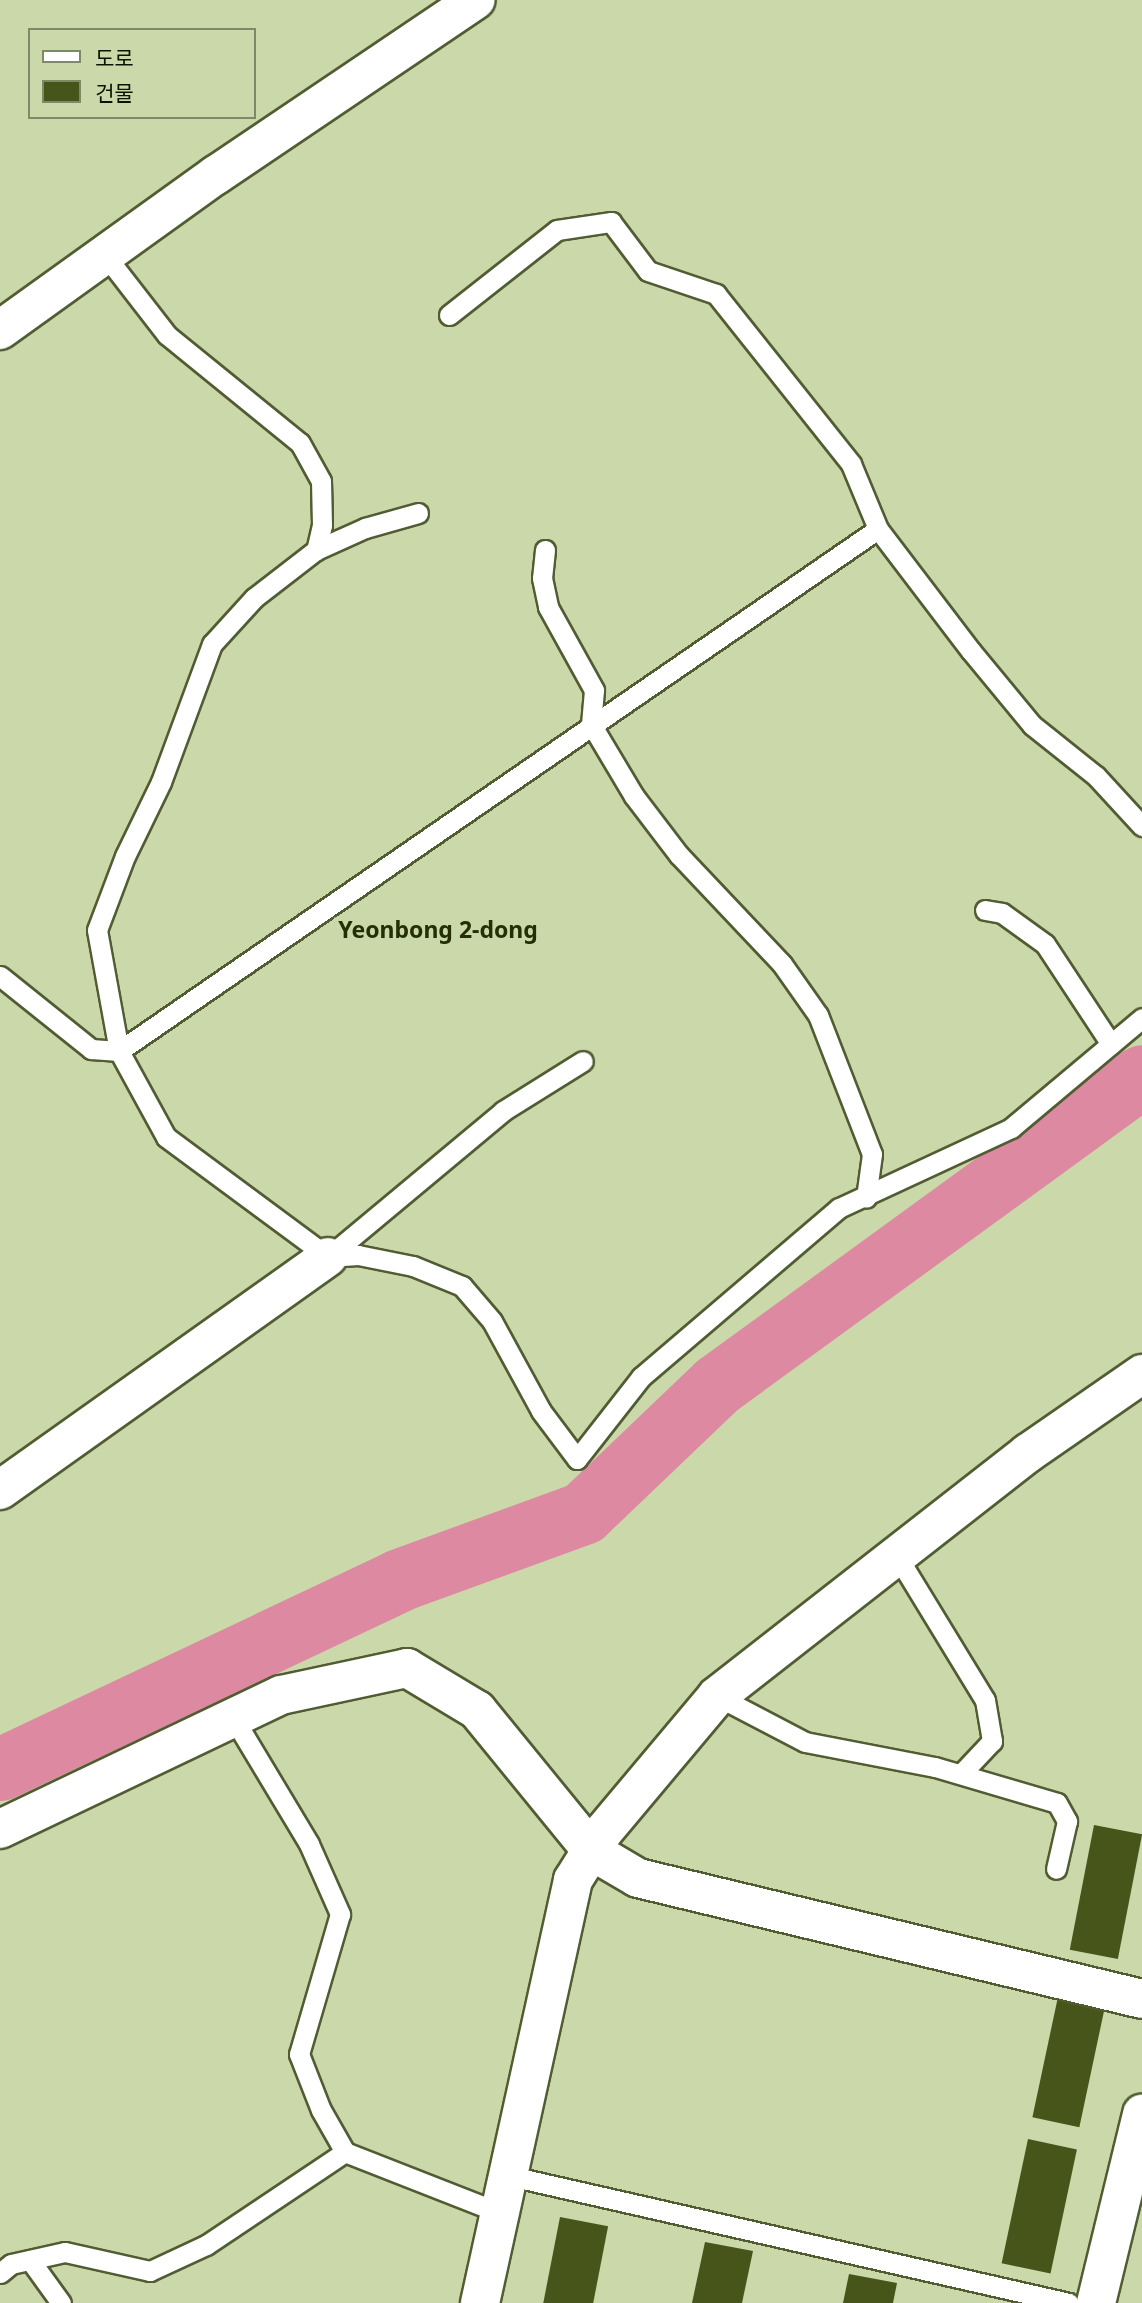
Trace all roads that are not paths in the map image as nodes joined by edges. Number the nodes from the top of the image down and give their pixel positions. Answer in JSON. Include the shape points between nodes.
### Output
{"nodes":[{"id":1,"x":475,"y":0,"type":"edge"},
{"id":2,"x":105,"y":255,"type":"junction"},
{"id":3,"x":449,"y":315,"type":"dead end"},
{"id":4,"x":0,"y":330,"type":"edge"},
{"id":5,"x":418,"y":513,"type":"dead end"},
{"id":6,"x":878,"y":529,"type":"junction"},
{"id":7,"x":316,"y":550,"type":"junction"},
{"id":8,"x":545,"y":550,"type":"dead end"},
{"id":9,"x":591,"y":724,"type":"junction"},
{"id":10,"x":1142,"y":826,"type":"edge"},
{"id":11,"x":985,"y":910,"type":"dead end"},
{"id":12,"x":0,"y":976,"type":"edge"},
{"id":13,"x":1142,"y":1018,"type":"edge"},
{"id":14,"x":1111,"y":1044,"type":"junction"},
{"id":15,"x":119,"y":1051,"type":"junction"},
{"id":16,"x":583,"y":1061,"type":"dead end"},
{"id":17,"x":866,"y":1198,"type":"junction"},
{"id":18,"x":328,"y":1257,"type":"junction"},
{"id":19,"x":1142,"y":1374,"type":"edge"},
{"id":20,"x":0,"y":1490,"type":"edge"},
{"id":21,"x":897,"y":1556,"type":"junction"},
{"id":22,"x":717,"y":1696,"type":"junction"},
{"id":23,"x":234,"y":1719,"type":"junction"},
{"id":24,"x":962,"y":1773,"type":"junction"},
{"id":25,"x":0,"y":1829,"type":"edge"},
{"id":26,"x":592,"y":1851,"type":"junction"},
{"id":27,"x":1056,"y":1869,"type":"dead end"},
{"id":28,"x":1142,"y":1999,"type":"edge"},
{"id":29,"x":1142,"y":2114,"type":"edge"},
{"id":30,"x":345,"y":2152,"type":"junction"},
{"id":31,"x":506,"y":2175,"type":"junction"},
{"id":32,"x":498,"y":2212,"type":"junction"},
{"id":33,"x":30,"y":2260,"type":"junction"},
{"id":34,"x":0,"y":2273,"type":"edge"},
{"id":35,"x":61,"y":2303,"type":"edge"},
{"id":36,"x":480,"y":2303,"type":"edge"},
{"id":37,"x":1069,"y":2303,"type":"edge"},
{"id":38,"x":1096,"y":2303,"type":"edge"}],
"edges":[{"from":1,"to":2,"type":"street"},
{"from":2,"to":4,"type":"street"},
{"from":2,"to":7,"type":"lane","via":[[167,335],[300,443],[321,481],[322,525]]},
{"from":3,"to":6,"type":"lane","via":[[557,230],[611,222],[648,271],[716,294],[851,464]]},
{"from":5,"to":7,"type":"lane","via":[[365,528]]},
{"from":6,"to":9,"type":"lane"},
{"from":6,"to":10,"type":"lane","via":[[1032,725],[1096,776]]},
{"from":7,"to":15,"type":"lane","via":[[254,598],[212,644],[161,782],[125,856],[97,930]]},
{"from":8,"to":9,"type":"lane","via":[[542,578],[548,607],[594,690]]},
{"from":9,"to":15,"type":"lane"},
{"from":9,"to":17,"type":"lane","via":[[634,796],[672,845],[782,964],[818,1016],[872,1154]]},
{"from":11,"to":14,"type":"lane","via":[[1003,914],[1045,944]]},
{"from":12,"to":15,"type":"lane","via":[[91,1049]]},
{"from":13,"to":14,"type":"lane"},
{"from":14,"to":17,"type":"lane","via":[[1011,1128]]},
{"from":15,"to":18,"type":"lane","via":[[166,1137]]},
{"from":16,"to":18,"type":"lane","via":[[503,1111]]},
{"from":17,"to":18,"type":"lane","via":[[839,1208],[652,1367],[577,1460],[541,1410],[492,1321],[462,1286],[413,1266],[358,1255]]},
{"from":18,"to":20,"type":"street"},
{"from":19,"to":21,"type":"street"},
{"from":21,"to":22,"type":"street"},
{"from":21,"to":24,"type":"lane","via":[[985,1700],[992,1741]]},
{"from":22,"to":24,"type":"lane","via":[[805,1742]]},
{"from":22,"to":26,"type":"street"},
{"from":23,"to":25,"type":"street"},
{"from":23,"to":26,"type":"street","via":[[281,1695],[407,1668],[477,1710]]},
{"from":23,"to":30,"type":"lane","via":[[309,1843],[340,1914],[299,2054],[321,2110]]},
{"from":24,"to":27,"type":"lane","via":[[1057,1803],[1067,1821]]},
{"from":26,"to":28,"type":"street","via":[[638,1878]]},
{"from":26,"to":31,"type":"street","via":[[573,1880]]},
{"from":29,"to":38,"type":"street"},
{"from":30,"to":32,"type":"lane"},
{"from":30,"to":33,"type":"lane","via":[[206,2245],[150,2272],[65,2252]]},
{"from":31,"to":32,"type":"street"},
{"from":31,"to":37,"type":"lane"},
{"from":32,"to":36,"type":"street"},
{"from":33,"to":34,"type":"lane"},
{"from":33,"to":35,"type":"lane"}]}
